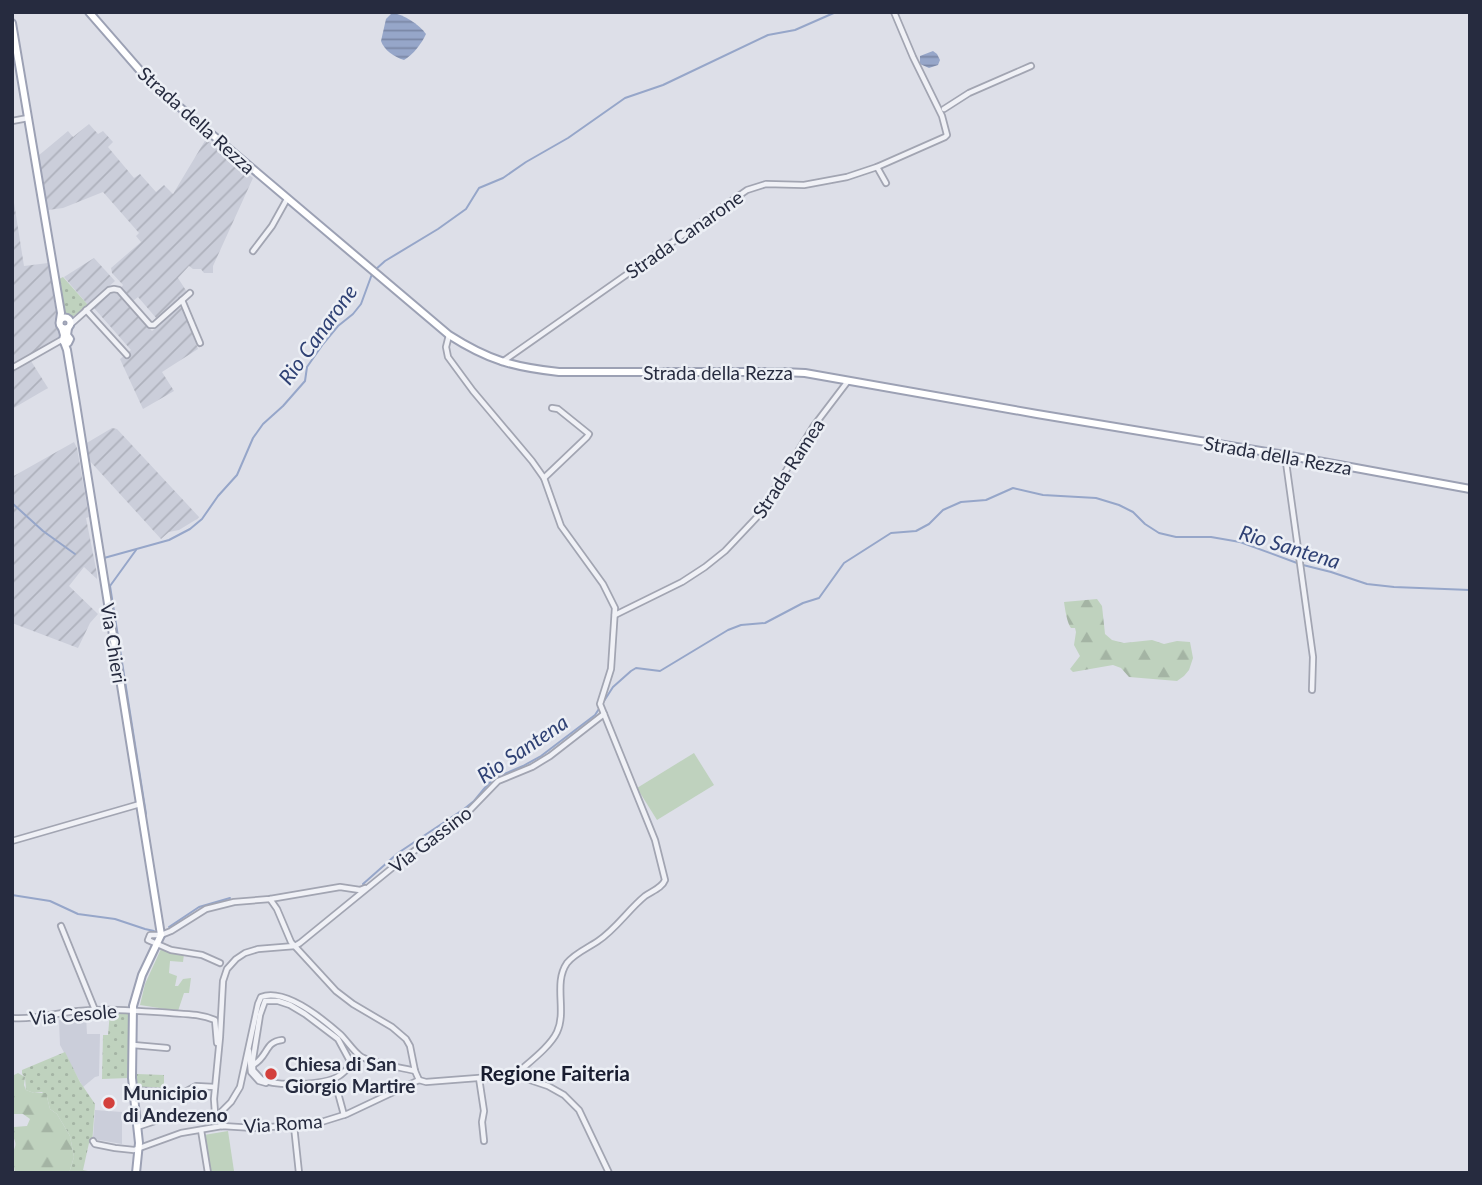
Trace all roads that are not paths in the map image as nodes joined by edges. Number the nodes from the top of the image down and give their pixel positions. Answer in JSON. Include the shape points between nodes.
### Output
{"nodes":[{"id":1,"x":89,"y":12,"type":"edge"},
{"id":2,"x":894,"y":12,"type":"edge"},
{"id":3,"x":12,"y":23,"type":"edge"},
{"id":4,"x":1031,"y":66,"type":"dead end"},
{"id":5,"x":941,"y":109,"type":"junction"},
{"id":6,"x":29,"y":118,"type":"junction"},
{"id":7,"x":12,"y":121,"type":"edge"},
{"id":8,"x":877,"y":167,"type":"junction"},
{"id":9,"x":886,"y":183,"type":"dead end"},
{"id":10,"x":287,"y":199,"type":"junction"},
{"id":11,"x":253,"y":251,"type":"dead end"},
{"id":12,"x":190,"y":293,"type":"dead end"},
{"id":13,"x":182,"y":300,"type":"junction"},
{"id":14,"x":86,"y":310,"type":"junction"},
{"id":15,"x":67,"y":321,"type":"junction"},
{"id":16,"x":449,"y":335,"type":"junction"},
{"id":17,"x":63,"y":341,"type":"junction"},
{"id":18,"x":200,"y":343,"type":"dead end"},
{"id":19,"x":127,"y":355,"type":"dead end"},
{"id":20,"x":501,"y":362,"type":"junction"},
{"id":21,"x":12,"y":368,"type":"edge"},
{"id":22,"x":848,"y":380,"type":"junction"},
{"id":23,"x":552,"y":408,"type":"dead end"},
{"id":24,"x":1285,"y":455,"type":"junction"},
{"id":25,"x":544,"y":478,"type":"junction"},
{"id":26,"x":1470,"y":489,"type":"edge"},
{"id":27,"x":615,"y":615,"type":"junction"},
{"id":28,"x":1312,"y":691,"type":"dead end"},
{"id":29,"x":602,"y":708,"type":"junction"},
{"id":30,"x":139,"y":804,"type":"junction"},
{"id":31,"x":12,"y":841,"type":"edge"},
{"id":32,"x":370,"y":886,"type":"junction"},
{"id":33,"x":344,"y":888,"type":"junction"},
{"id":34,"x":352,"y":889,"type":"junction"},
{"id":35,"x":271,"y":899,"type":"junction"},
{"id":36,"x":354,"y":900,"type":"junction"},
{"id":37,"x":61,"y":926,"type":"dead end"},
{"id":38,"x":161,"y":935,"type":"junction"},
{"id":39,"x":157,"y":944,"type":"junction"},
{"id":40,"x":295,"y":946,"type":"junction"},
{"id":41,"x":220,"y":964,"type":"dead end"},
{"id":42,"x":95,"y":1010,"type":"junction"},
{"id":43,"x":133,"y":1010,"type":"junction"},
{"id":44,"x":12,"y":1018,"type":"edge"},
{"id":45,"x":282,"y":1041,"type":"dead end"},
{"id":46,"x":133,"y":1045,"type":"junction"},
{"id":47,"x":248,"y":1047,"type":"junction"},
{"id":48,"x":167,"y":1048,"type":"dead end"},
{"id":49,"x":360,"y":1057,"type":"junction"},
{"id":50,"x":351,"y":1063,"type":"junction"},
{"id":51,"x":216,"y":1065,"type":"junction"},
{"id":52,"x":253,"y":1065,"type":"junction"},
{"id":53,"x":415,"y":1072,"type":"junction"},
{"id":54,"x":516,"y":1075,"type":"junction"},
{"id":55,"x":243,"y":1076,"type":"junction"},
{"id":56,"x":479,"y":1078,"type":"junction"},
{"id":57,"x":419,"y":1080,"type":"junction"},
{"id":58,"x":283,"y":1085,"type":"dead end"},
{"id":59,"x":215,"y":1087,"type":"junction"},
{"id":60,"x":244,"y":1088,"type":"dead end"},
{"id":61,"x":133,"y":1090,"type":"junction"},
{"id":62,"x":338,"y":1093,"type":"dead end"},
{"id":63,"x":200,"y":1114,"type":"dead end"},
{"id":64,"x":344,"y":1115,"type":"junction"},
{"id":65,"x":216,"y":1116,"type":"junction"},
{"id":66,"x":222,"y":1126,"type":"junction"},
{"id":67,"x":294,"y":1126,"type":"junction"},
{"id":68,"x":137,"y":1127,"type":"junction"},
{"id":69,"x":201,"y":1130,"type":"junction"},
{"id":70,"x":93,"y":1141,"type":"dead end"},
{"id":71,"x":484,"y":1141,"type":"dead end"},
{"id":72,"x":139,"y":1149,"type":"junction"},
{"id":73,"x":136,"y":1173,"type":"edge"},
{"id":74,"x":208,"y":1173,"type":"edge"},
{"id":75,"x":299,"y":1173,"type":"edge"},
{"id":76,"x":609,"y":1173,"type":"edge"}],
"edges":[{"from":1,"to":10,"type":"main road","name":"Strada della Rezza","via":[[150,82]]},
{"from":2,"to":5,"type":"street"},
{"from":3,"to":6,"type":"main road","name":"Via Chieri"},
{"from":4,"to":5,"type":"street"},
{"from":5,"to":8,"type":"street","name":"Strada Canarone","via":[[945,138]]},
{"from":6,"to":7,"type":"street"},
{"from":6,"to":15,"type":"main road","name":"Via Chieri"},
{"from":8,"to":9,"type":"street"},
{"from":8,"to":20,"type":"street","name":"Strada Canarone","via":[[804,185],[766,184],[747,190]]},
{"from":10,"to":11,"type":"street"},
{"from":10,"to":16,"type":"main road","name":"Strada della Rezza"},
{"from":12,"to":13,"type":"street"},
{"from":13,"to":14,"type":"street","via":[[154,325],[119,290],[109,290]]},
{"from":13,"to":18,"type":"street"},
{"from":14,"to":15,"type":"street"},
{"from":14,"to":19,"type":"street"},
{"from":15,"to":17,"type":"main road","name":"Via Chieri"},
{"from":16,"to":20,"type":"main road","name":"Strada della Rezza"},
{"from":16,"to":25,"type":"street","via":[[448,356],[457,370]]},
{"from":17,"to":21,"type":"street"},
{"from":17,"to":30,"type":"main road","name":"Via Chieri"},
{"from":20,"to":22,"type":"main road","name":"Strada della Rezza","via":[[559,372],[782,372]]},
{"from":22,"to":24,"type":"main road","name":"Strada della Rezza"},
{"from":22,"to":27,"type":"street","name":"Strada Ramea","via":[[758,516],[725,551],[682,582]]},
{"from":23,"to":25,"type":"street","via":[[589,434]]},
{"from":24,"to":26,"type":"main road","name":"Strada della Rezza"},
{"from":24,"to":28,"type":"street","via":[[1313,657]]},
{"from":25,"to":27,"type":"street","via":[[561,526],[606,590]]},
{"from":27,"to":29,"type":"street","via":[[611,669]]},
{"from":29,"to":32,"type":"street","name":"Via Gassino","via":[[550,756],[498,782],[468,812]]},
{"from":29,"to":54,"type":"street","via":[[655,840],[665,882],[568,962],[561,976],[557,1032]]},
{"from":30,"to":31,"type":"street"},
{"from":30,"to":38,"type":"main road","name":"Via Chieri"},
{"from":32,"to":34,"type":"street"},
{"from":32,"to":36,"type":"street","name":"Via Gassino"},
{"from":33,"to":34,"type":"street"},
{"from":33,"to":35,"type":"street"},
{"from":33,"to":36,"type":"street"},
{"from":34,"to":36,"type":"street"},
{"from":35,"to":38,"type":"street","via":[[206,909]]},
{"from":35,"to":40,"type":"street"},
{"from":36,"to":40,"type":"street","name":"Via Gassino"},
{"from":37,"to":42,"type":"street"},
{"from":38,"to":39,"type":"main road"},
{"from":39,"to":41,"type":"street"},
{"from":39,"to":43,"type":"main road","via":[[138,984]]},
{"from":40,"to":51,"type":"street","via":[[245,953],[227,969]]},
{"from":40,"to":53,"type":"street","via":[[346,999],[400,1033],[410,1046]]},
{"from":42,"to":43,"type":"street","name":"Via Cesole"},
{"from":42,"to":44,"type":"street","name":"Via Cesole"},
{"from":43,"to":46,"type":"main road"},
{"from":43,"to":51,"type":"street","name":"Via Cesole","via":[[215,1020]]},
{"from":45,"to":52,"type":"street","via":[[273,1041]]},
{"from":46,"to":48,"type":"street"},
{"from":46,"to":61,"type":"main road"},
{"from":47,"to":49,"type":"street","via":[[261,997],[279,995],[321,1019]]},
{"from":47,"to":55,"type":"street"},
{"from":47,"to":58,"type":"street","via":[[251,1072],[260,1084]]},
{"from":49,"to":50,"type":"street"},
{"from":49,"to":53,"type":"street"},
{"from":50,"to":52,"type":"street","via":[[340,1075],[315,1084],[262,1079]]},
{"from":50,"to":52,"type":"street","via":[[333,1035],[299,1010],[274,1000],[265,1001],[261,1008]]},
{"from":51,"to":59,"type":"street"},
{"from":53,"to":57,"type":"street"},
{"from":54,"to":56,"type":"street"},
{"from":54,"to":76,"type":"street","via":[[548,1086],[572,1102]]},
{"from":55,"to":60,"type":"street"},
{"from":55,"to":65,"type":"street","via":[[235,1096]]},
{"from":56,"to":57,"type":"street"},
{"from":56,"to":71,"type":"street"},
{"from":57,"to":64,"type":"street","name":"Via Roma"},
{"from":59,"to":61,"type":"street","via":[[196,1086],[183,1093]]},
{"from":59,"to":65,"type":"street"},
{"from":61,"to":68,"type":"main road"},
{"from":62,"to":64,"type":"street"},
{"from":63,"to":68,"type":"street"},
{"from":64,"to":67,"type":"street","name":"Via Roma"},
{"from":65,"to":66,"type":"street","name":"Via Roma"},
{"from":66,"to":67,"type":"street","name":"Via Roma"},
{"from":66,"to":69,"type":"street","name":"Via Roma"},
{"from":67,"to":75,"type":"street"},
{"from":68,"to":72,"type":"main road"},
{"from":69,"to":72,"type":"street","name":"Via Roma"},
{"from":69,"to":74,"type":"street"},
{"from":70,"to":72,"type":"street"},
{"from":72,"to":73,"type":"main road"}]}
